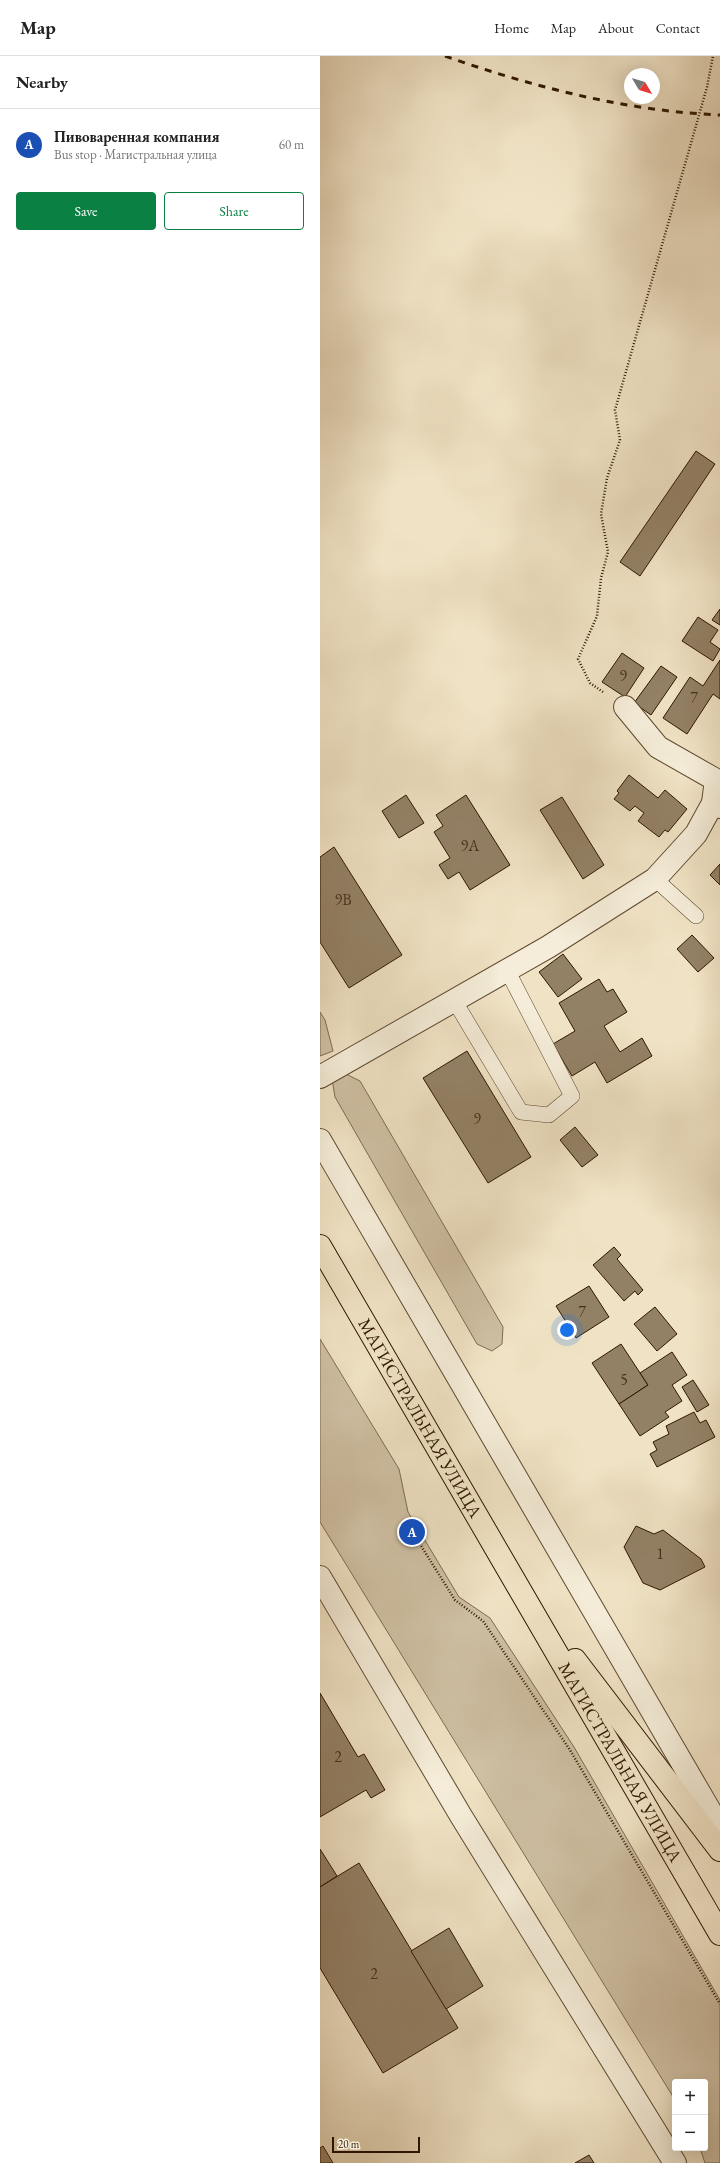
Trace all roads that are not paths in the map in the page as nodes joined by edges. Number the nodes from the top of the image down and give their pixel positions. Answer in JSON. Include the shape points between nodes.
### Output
{"nodes":[{"id":1,"x":625,"y":707,"type":"road end"},
{"id":2,"x":717,"y":805,"type":"edge"},
{"id":3,"x":655,"y":879,"type":"junction"},
{"id":4,"x":696,"y":916,"type":"dead end"},
{"id":5,"x":507,"y":970,"type":"junction"},
{"id":6,"x":454,"y":1000,"type":"junction"},
{"id":7,"x":320,"y":1077,"type":"edge"},
{"id":8,"x":320,"y":1140,"type":"edge"},
{"id":9,"x":320,"y":1246,"type":"edge"},
{"id":10,"x":320,"y":1577,"type":"edge"},
{"id":11,"x":520,"y":1589,"type":"junction"},
{"id":12,"x":720,"y":1828,"type":"edge"},
{"id":13,"x":720,"y":1850,"type":"edge"},
{"id":14,"x":720,"y":1934,"type":"edge"},
{"id":15,"x":675,"y":2163,"type":"edge"}],
"edges":[{"from":1,"to":2,"type":"street","via":[[658,746],[716,780]]},
{"from":2,"to":3,"type":"street","via":[[696,834]]},
{"from":3,"to":4,"type":"lane"},
{"from":3,"to":5,"type":"street"},
{"from":5,"to":6,"type":"street"},
{"from":5,"to":6,"type":"lane","via":[[572,1096],[549,1115],[521,1112]]},
{"from":6,"to":7,"type":"street"},
{"from":8,"to":12,"type":"street"},
{"from":9,"to":11,"type":"main road","name":"МАГИСТРАЛЬНАЯ УЛИЦА"},
{"from":10,"to":15,"type":"street","via":[[461,1816]]},
{"from":11,"to":13,"type":"main road","name":"МАГИСТРАЛЬНАЯ УЛИЦА"},
{"from":11,"to":14,"type":"main road","name":"МАГИСТРАЛЬНАЯ УЛИЦА"}]}
